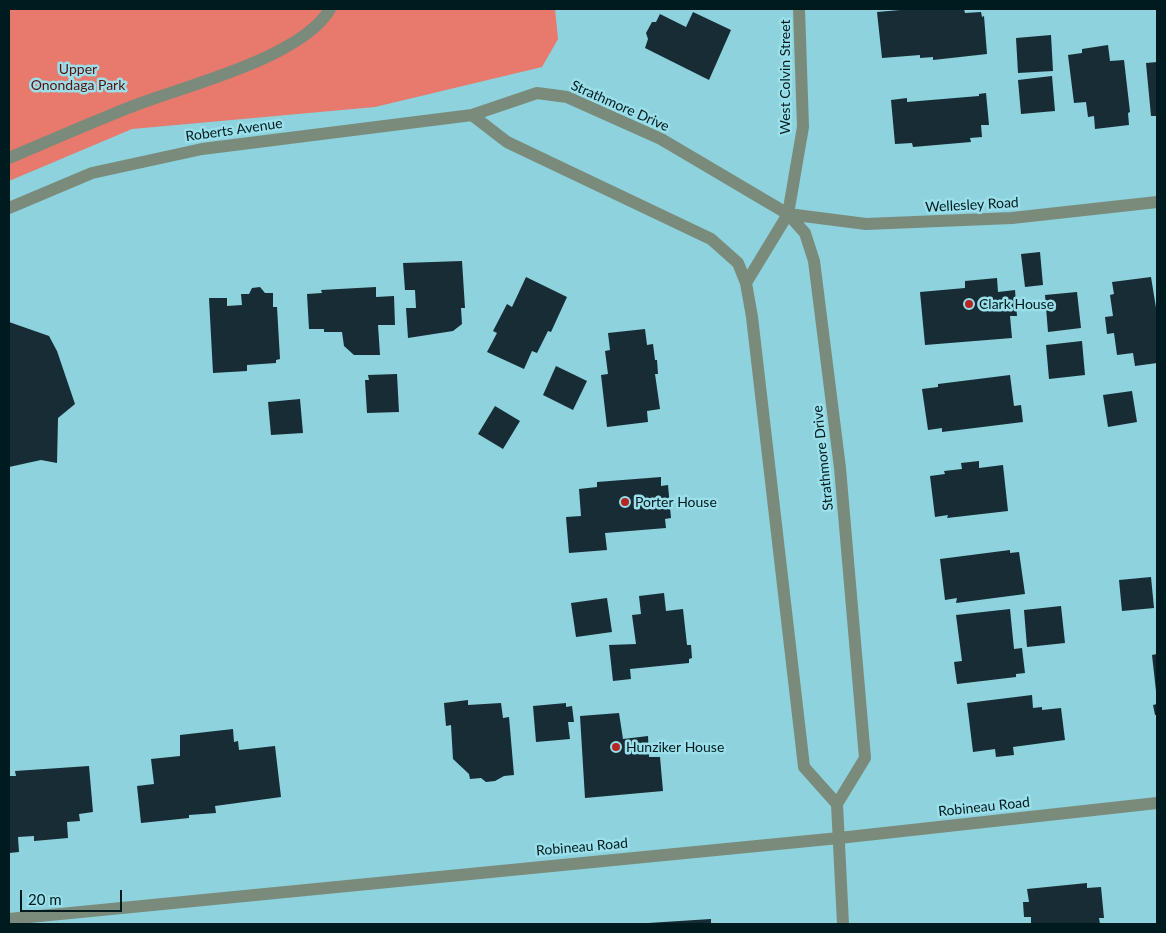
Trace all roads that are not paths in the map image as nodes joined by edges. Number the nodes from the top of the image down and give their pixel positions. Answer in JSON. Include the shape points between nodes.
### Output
{"nodes":[{"id":1,"x":330,"y":9,"type":"edge"},
{"id":2,"x":799,"y":9,"type":"edge"},
{"id":3,"x":472,"y":115,"type":"junction"},
{"id":4,"x":9,"y":158,"type":"edge"},
{"id":5,"x":1157,"y":202,"type":"edge"},
{"id":6,"x":9,"y":208,"type":"edge"},
{"id":7,"x":788,"y":214,"type":"junction"},
{"id":8,"x":746,"y":283,"type":"junction"},
{"id":9,"x":1157,"y":803,"type":"edge"},
{"id":10,"x":837,"y":804,"type":"junction"},
{"id":11,"x":839,"y":838,"type":"junction"},
{"id":12,"x":9,"y":919,"type":"edge"},
{"id":13,"x":843,"y":924,"type":"edge"}],
"edges":[{"from":1,"to":4,"type":"street","via":[[313,30],[260,61],[130,107]]},
{"from":2,"to":7,"type":"street","name":"West Colvin Street","via":[[803,127]]},
{"from":3,"to":6,"type":"street","name":"Roberts Avenue","via":[[202,148],[92,174]]},
{"from":3,"to":7,"type":"street","name":"Strathmore Drive","via":[[537,93],[567,97],[661,140]]},
{"from":3,"to":8,"type":"street","via":[[506,142],[711,239],[738,263]]},
{"from":5,"to":7,"type":"street","name":"Wellesley Road","via":[[1012,218],[866,224]]},
{"from":7,"to":8,"type":"street","name":"West Colvin Street"},
{"from":7,"to":10,"type":"street","name":"Strathmore Drive","via":[[805,233],[814,260],[840,468],[865,758]]},
{"from":8,"to":10,"type":"street","via":[[804,767]]},
{"from":9,"to":11,"type":"street","name":"Robineau Road"},
{"from":10,"to":11,"type":"street"},
{"from":11,"to":12,"type":"street","name":"Robineau Road"},
{"from":11,"to":13,"type":"street"}]}
